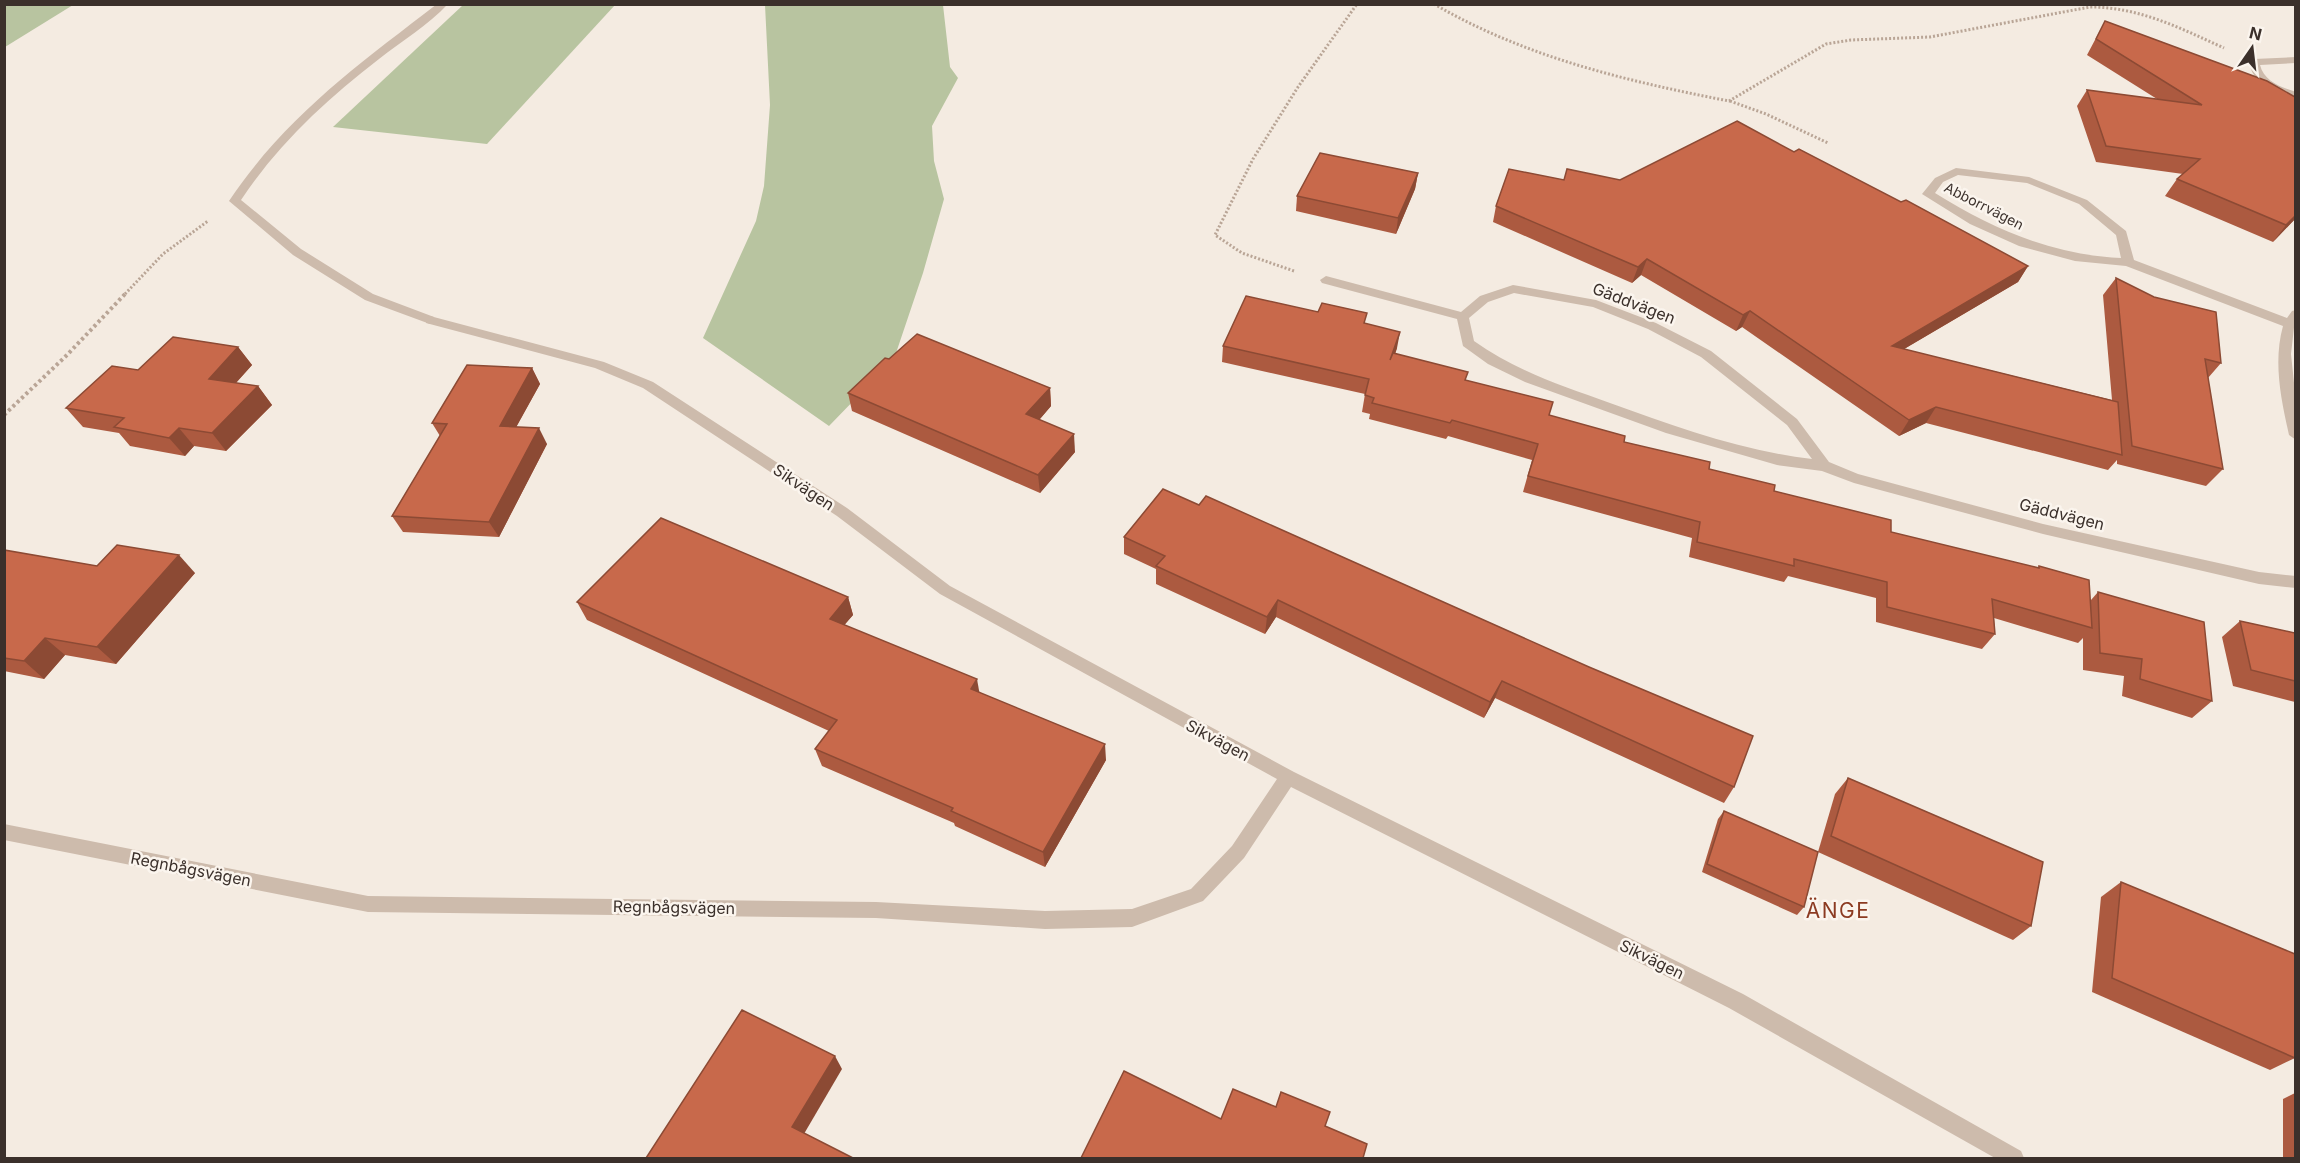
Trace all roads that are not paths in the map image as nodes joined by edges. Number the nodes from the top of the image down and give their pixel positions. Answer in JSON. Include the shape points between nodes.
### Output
{"nodes":[{"id":1,"x":444,"y":4,"type":"edge"},
{"id":2,"x":2295,"y":60,"type":"edge"},
{"id":3,"x":2295,"y":94,"type":"edge"},
{"id":4,"x":2128,"y":262,"type":"junction"},
{"id":5,"x":1326,"y":280,"type":"road end"},
{"id":6,"x":1462,"y":317,"type":"junction"},
{"id":7,"x":2292,"y":318,"type":"edge"},
{"id":8,"x":2295,"y":435,"type":"edge"},
{"id":9,"x":1824,"y":466,"type":"junction"},
{"id":10,"x":2295,"y":582,"type":"edge"},
{"id":11,"x":1288,"y":777,"type":"junction"},
{"id":12,"x":4,"y":832,"type":"edge"},
{"id":13,"x":2014,"y":1158,"type":"edge"}],
"edges":[{"from":1,"to":11,"type":"street","name":"Sikvägen","via":[[288,131],[251,174],[235,201],[297,252],[369,297],[430,320],[599,365],[648,385],[842,512],[945,590]]},
{"from":2,"to":3,"type":"street","via":[[2254,62],[2254,70],[2262,80]]},
{"from":4,"to":4,"type":"street","name":"Abborrvägen","via":[[2122,234],[2083,202],[2030,180],[1956,171],[1939,180],[1928,194],[1975,221],[2026,243],[2068,257]]},
{"from":4,"to":7,"type":"street","name":"Abborrvägen"},
{"from":5,"to":6,"type":"street"},
{"from":6,"to":9,"type":"street","name":"Gäddvägen","via":[[1468,343],[1493,361],[1530,379],[1671,430],[1777,460]]},
{"from":6,"to":9,"type":"street","name":"Gäddvägen","via":[[1484,299],[1513,289],[1596,304],[1652,326],[1706,354],[1792,422]]},
{"from":7,"to":8,"type":"street","via":[[2284,355]]},
{"from":9,"to":10,"type":"street","name":"Gäddvägen","via":[[1854,478],[2043,529],[2259,578]]},
{"from":11,"to":12,"type":"street","name":"Regnbågsvägen","via":[[1238,852],[1197,895],[1132,918],[1045,920],[876,910],[368,904]]},
{"from":11,"to":13,"type":"street","name":"Sikvägen","via":[[1736,1001]]}]}
